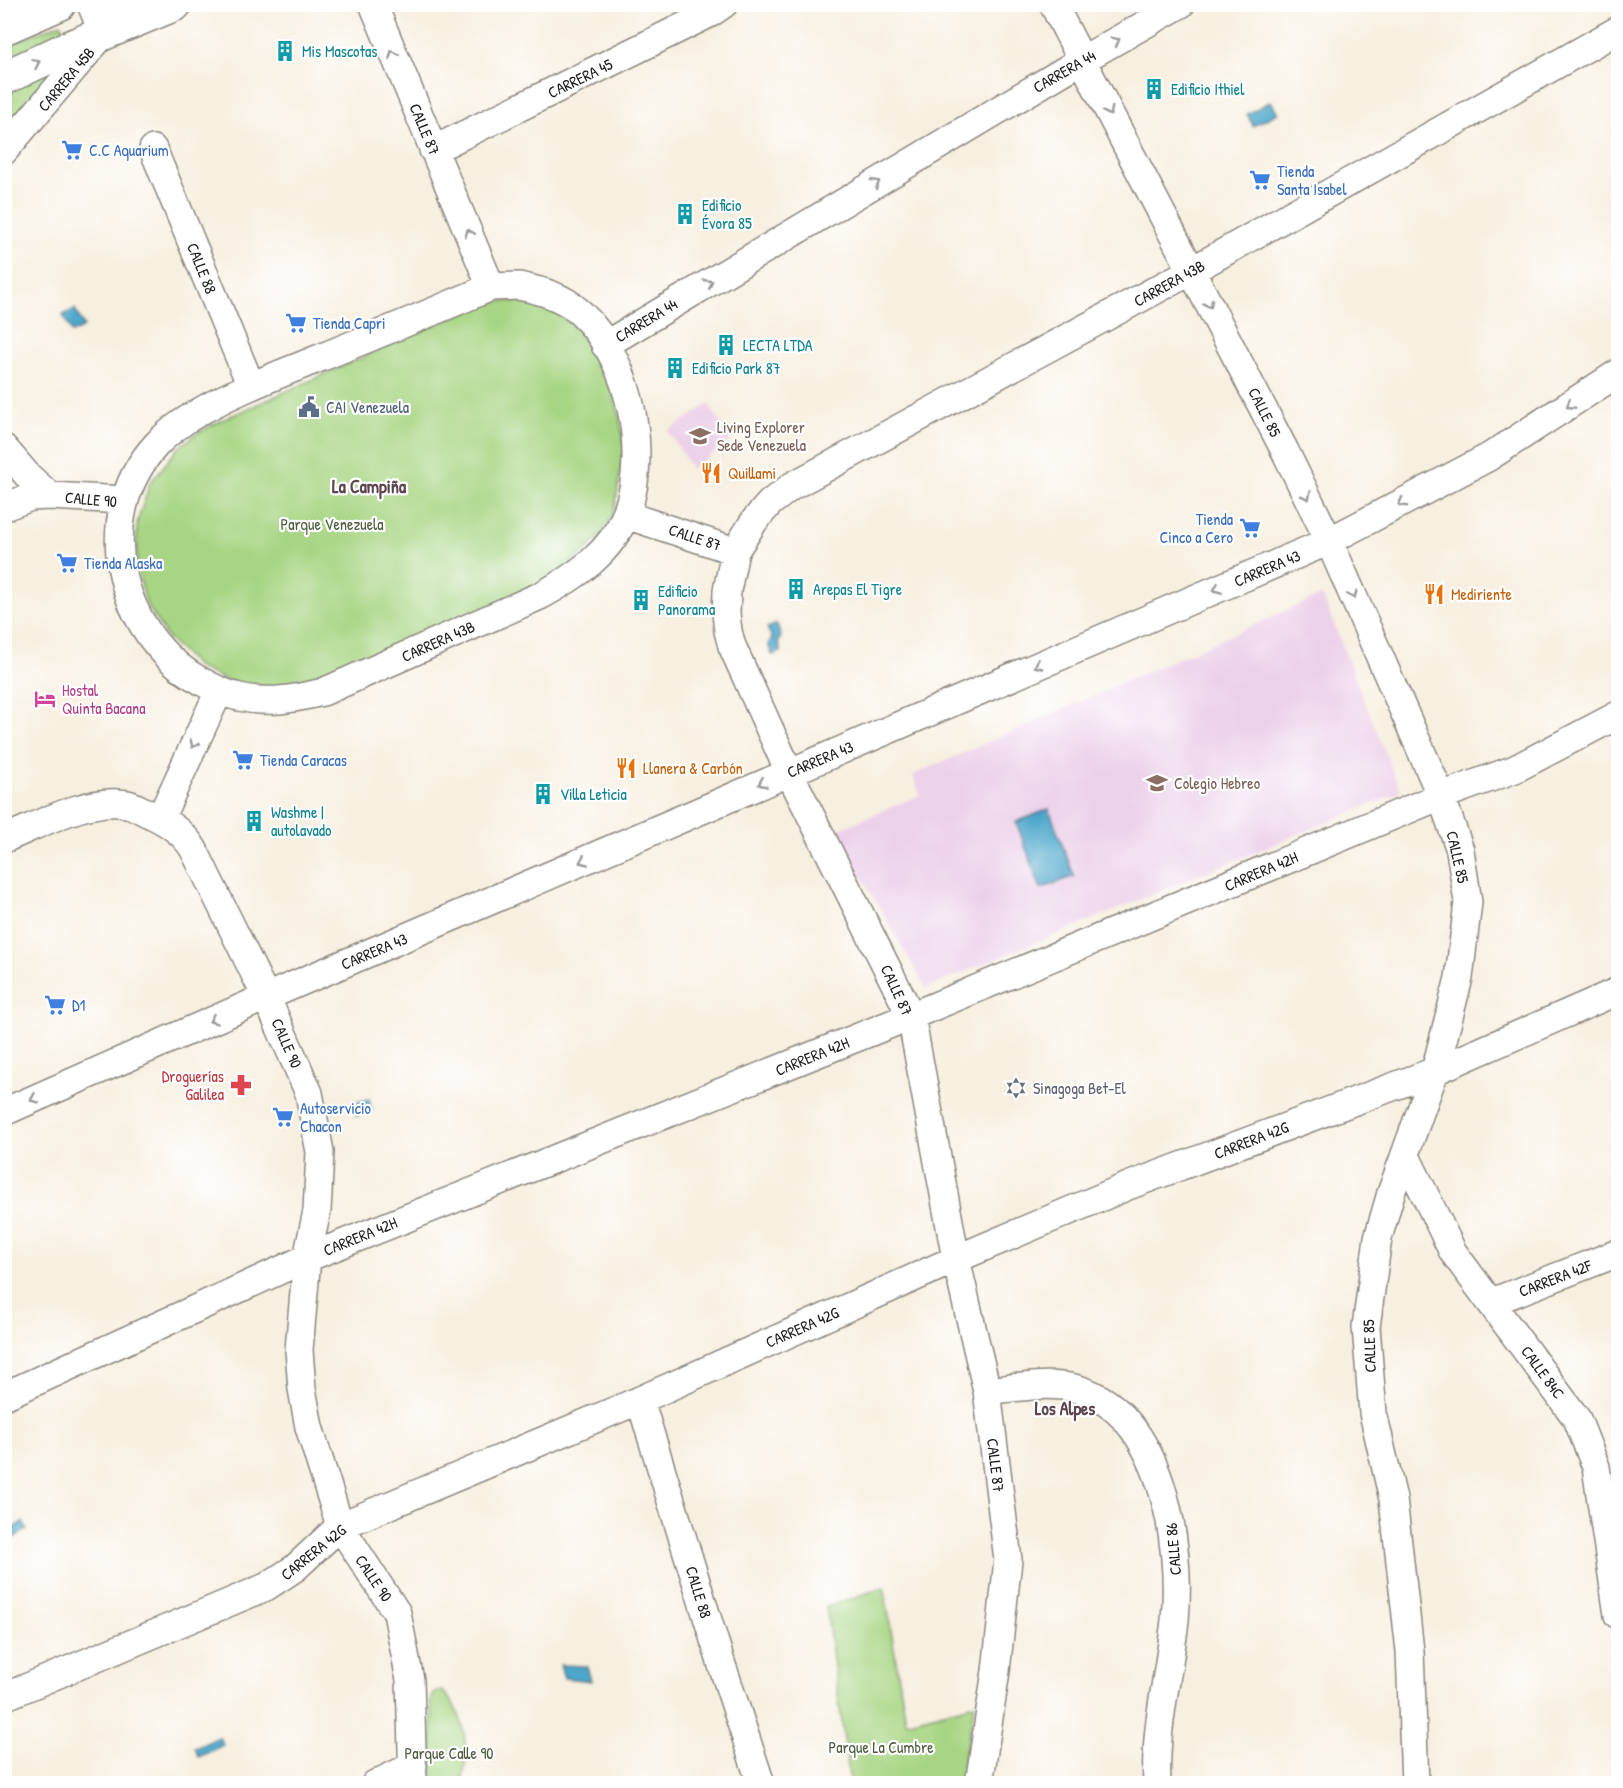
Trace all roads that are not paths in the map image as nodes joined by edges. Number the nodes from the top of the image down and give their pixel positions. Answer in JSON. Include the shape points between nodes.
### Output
{"nodes":[{"id":1,"x":58,"y":4,"type":"edge"},
{"id":2,"x":124,"y":4,"type":"edge"},
{"id":3,"x":175,"y":4,"type":"edge"},
{"id":4,"x":373,"y":4,"type":"edge"},
{"id":5,"x":724,"y":4,"type":"edge"},
{"id":6,"x":1053,"y":4,"type":"edge"},
{"id":7,"x":1181,"y":4,"type":"edge"},
{"id":8,"x":97,"y":19,"type":"edge"},
{"id":9,"x":4,"y":28,"type":"edge"},
{"id":10,"x":1618,"y":30,"type":"edge"},
{"id":11,"x":1082,"y":60,"type":"junction"},
{"id":12,"x":4,"y":78,"type":"edge"},
{"id":13,"x":153,"y":149,"type":"dead end"},
{"id":14,"x":434,"y":150,"type":"junction"},
{"id":15,"x":4,"y":151,"type":"edge"},
{"id":16,"x":1191,"y":271,"type":"junction"},
{"id":17,"x":491,"y":287,"type":"junction"},
{"id":18,"x":605,"y":345,"type":"junction"},
{"id":19,"x":1618,"y":373,"type":"edge"},
{"id":20,"x":251,"y":386,"type":"junction"},
{"id":21,"x":5,"y":449,"type":"edge"},
{"id":22,"x":50,"y":496,"type":"junction"},
{"id":23,"x":4,"y":499,"type":"edge"},
{"id":24,"x":124,"y":500,"type":"junction"},
{"id":25,"x":4,"y":507,"type":"edge"},
{"id":26,"x":626,"y":515,"type":"junction"},
{"id":27,"x":1329,"y":541,"type":"junction"},
{"id":28,"x":735,"y":551,"type":"junction"},
{"id":29,"x":219,"y":691,"type":"junction"},
{"id":30,"x":1618,"y":715,"type":"edge"},
{"id":31,"x":789,"y":772,"type":"junction"},
{"id":32,"x":1441,"y":796,"type":"junction"},
{"id":33,"x":160,"y":819,"type":"junction"},
{"id":34,"x":4,"y":839,"type":"edge"},
{"id":35,"x":1618,"y":991,"type":"edge"},
{"id":36,"x":266,"y":997,"type":"junction"},
{"id":37,"x":911,"y":1016,"type":"junction"},
{"id":38,"x":1435,"y":1071,"type":"junction"},
{"id":39,"x":4,"y":1112,"type":"edge"},
{"id":40,"x":1405,"y":1154,"type":"junction"},
{"id":41,"x":1618,"y":1253,"type":"edge"},
{"id":42,"x":307,"y":1258,"type":"junction"},
{"id":43,"x":956,"y":1259,"type":"junction"},
{"id":44,"x":1492,"y":1302,"type":"junction"},
{"id":45,"x":987,"y":1391,"type":"junction"},
{"id":46,"x":4,"y":1396,"type":"edge"},
{"id":47,"x":640,"y":1400,"type":"junction"},
{"id":48,"x":340,"y":1526,"type":"junction"},
{"id":49,"x":1618,"y":1615,"type":"edge"},
{"id":50,"x":4,"y":1697,"type":"edge"},
{"id":51,"x":413,"y":1775,"type":"edge"},
{"id":52,"x":375,"y":1784,"type":"edge"},
{"id":53,"x":761,"y":1784,"type":"edge"},
{"id":54,"x":979,"y":1784,"type":"edge"},
{"id":55,"x":1157,"y":1784,"type":"edge"},
{"id":56,"x":1415,"y":1784,"type":"edge"}],
"edges":[{"from":1,"to":9,"type":"main road"},
{"from":2,"to":8,"type":"street","name":"CARRERA 45B"},
{"from":3,"to":8,"type":"main road"},
{"from":14,"to":4,"type":"street","name":"CALLE 87","one_way":true},
{"from":5,"to":14,"type":"street","name":"CARRERA 45"},
{"from":6,"to":11,"type":"street","name":"CALLE 85"},
{"from":11,"to":7,"type":"street","name":"CARRERA 44","one_way":true},
{"from":12,"to":8,"type":"main road","one_way":true},
{"from":8,"to":15,"type":"street","name":"CARRERA 45B"},
{"from":10,"to":16,"type":"street","name":"CARRERA 43B"},
{"from":11,"to":16,"type":"street","name":"CALLE 85","one_way":true},
{"from":18,"to":11,"type":"street","name":"CARRERA 44","one_way":true},
{"from":13,"to":20,"type":"street","name":"CALLE 88"},
{"from":17,"to":14,"type":"street","name":"CALLE 87","one_way":true},
{"from":16,"to":27,"type":"street","name":"CALLE 85","one_way":true},
{"from":16,"to":28,"type":"street","name":"CARRERA 43B","via":[[792,486],[755,520]]},
{"from":17,"to":18,"type":"street","name":"CARRERA 44","via":[[519,286],[546,292],[570,304]]},
{"from":17,"to":20,"type":"street","name":"CARRERA 44"},
{"from":18,"to":26,"type":"street","via":[[627,391],[633,415],[636,465]]},
{"from":19,"to":27,"type":"street","name":"CARRERA 43","one_way":true,"via":[[1489,458]]},
{"from":20,"to":24,"type":"street","name":"CARRERA 44","via":[[185,420],[156,445],[131,482]]},
{"from":21,"to":22,"type":"street","name":"CALLE 90"},
{"from":21,"to":23,"type":"street","name":"CALLE 90","via":[[8,470]]},
{"from":22,"to":24,"type":"street","name":"CALLE 90"},
{"from":22,"to":25,"type":"street","via":[[30,497]]},
{"from":24,"to":29,"type":"street","name":"CALLE 90","via":[[120,566],[129,598],[144,628],[164,654]]},
{"from":26,"to":28,"type":"street","name":"CALLE 87"},
{"from":26,"to":29,"type":"street","name":"CARRERA 43B","via":[[606,547],[575,577],[323,692],[267,701]]},
{"from":27,"to":31,"type":"street","name":"CARRERA 43","one_way":true},
{"from":27,"to":32,"type":"street","name":"CALLE 85","one_way":true},
{"from":28,"to":31,"type":"street","name":"CALLE 87","via":[[727,591],[728,631]]},
{"from":29,"to":33,"type":"street","one_way":true},
{"from":30,"to":32,"type":"street","name":"CARRERA 42H","via":[[1515,769]]},
{"from":31,"to":36,"type":"street","name":"CARRERA 43","one_way":true},
{"from":31,"to":37,"type":"street","name":"CALLE 87"},
{"from":32,"to":37,"type":"street","name":"CARRERA 42H"},
{"from":32,"to":38,"type":"street","name":"CALLE 85","via":[[1460,850],[1468,902],[1459,978]]},
{"from":33,"to":34,"type":"street","via":[[128,804],[100,804]]},
{"from":33,"to":36,"type":"street","name":"CALLE 90","via":[[192,847]]},
{"from":35,"to":38,"type":"street","name":"CARRERA 42G"},
{"from":36,"to":39,"type":"street","name":"CARRERA 43","one_way":true},
{"from":36,"to":42,"type":"street","name":"CALLE 90","via":[[309,1093],[320,1152],[317,1211]]},
{"from":37,"to":42,"type":"street","name":"CARRERA 42H"},
{"from":37,"to":43,"type":"street","name":"CALLE 87"},
{"from":38,"to":40,"type":"street","name":"CALLE 85"},
{"from":38,"to":43,"type":"street","name":"CARRERA 42G","via":[[1128,1186]]},
{"from":40,"to":44,"type":"street","name":"CALLE 84C","via":[[1453,1252]]},
{"from":40,"to":56,"type":"street","name":"CALLE 85","via":[[1378,1238],[1366,1327],[1373,1413],[1393,1499],[1410,1651]]},
{"from":41,"to":44,"type":"street","name":"CARRERA 42F"},
{"from":42,"to":46,"type":"street","name":"CARRERA 42H"},
{"from":42,"to":48,"type":"street","name":"CALLE 90","via":[[299,1350],[302,1389],[309,1427]]},
{"from":43,"to":45,"type":"street","name":"CALLE 87"},
{"from":43,"to":47,"type":"street","name":"CARRERA 42G"},
{"from":44,"to":49,"type":"street","name":"CALLE 84C","via":[[1577,1419],[1596,1467]]},
{"from":45,"to":54,"type":"street","name":"CALLE 87","via":[[1008,1560]]},
{"from":45,"to":55,"type":"street","name":"CALLE 86","via":[[1040,1385],[1077,1389],[1096,1396],[1122,1416],[1142,1443],[1168,1503],[1176,1582],[1175,1617],[1156,1746]]},
{"from":47,"to":48,"type":"street","name":"CARRERA 42G"},
{"from":47,"to":53,"type":"street","name":"CALLE 88"},
{"from":48,"to":50,"type":"street","name":"CARRERA 42G","via":[[295,1568],[266,1587]]},
{"from":48,"to":51,"type":"street","name":"CALLE 90","via":[[398,1613],[410,1680]]},
{"from":51,"to":52,"type":"street"}]}
